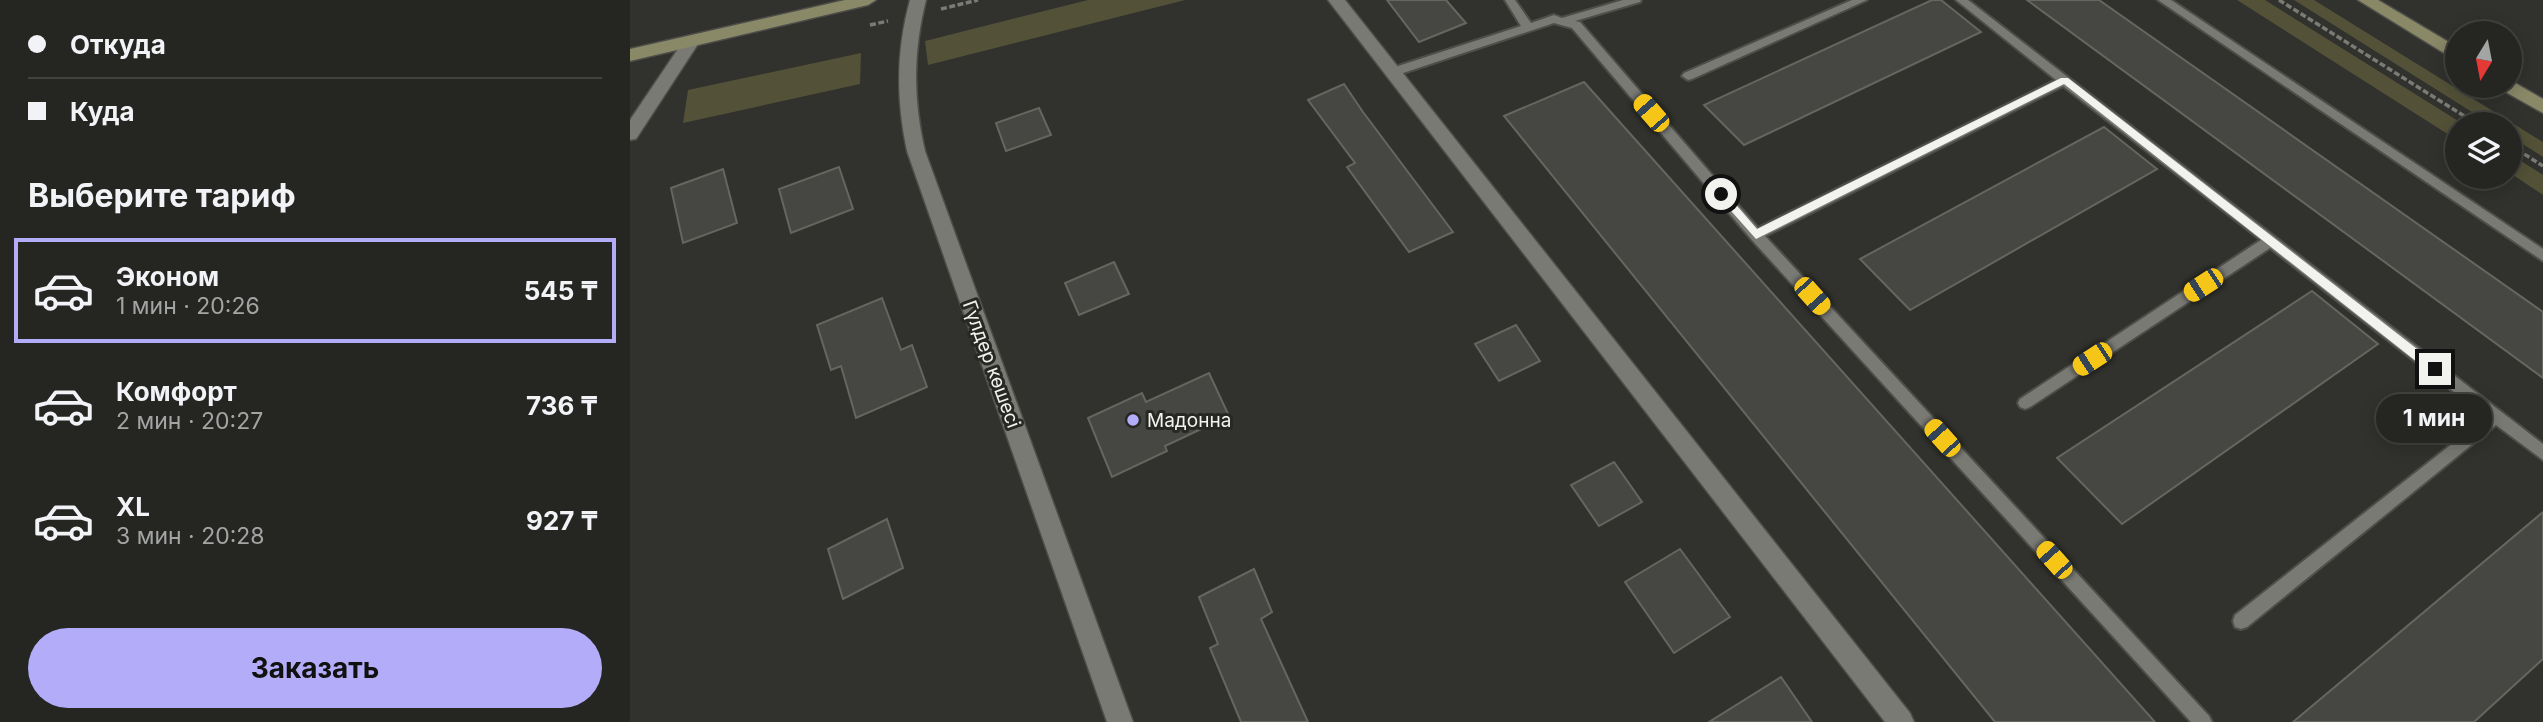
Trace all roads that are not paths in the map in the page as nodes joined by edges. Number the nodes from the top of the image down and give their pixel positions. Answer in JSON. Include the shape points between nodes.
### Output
{"nodes":[{"id":1,"x":868,"y":0,"type":"edge"},
{"id":2,"x":918,"y":0,"type":"edge"},
{"id":3,"x":1336,"y":0,"type":"edge"},
{"id":4,"x":1510,"y":0,"type":"edge"},
{"id":5,"x":1636,"y":0,"type":"edge"},
{"id":6,"x":1862,"y":0,"type":"edge"},
{"id":7,"x":1961,"y":0,"type":"edge"},
{"id":8,"x":2163,"y":0,"type":"edge"},
{"id":9,"x":2367,"y":0,"type":"edge"},
{"id":10,"x":1566,"y":20,"type":"junction"},
{"id":11,"x":1527,"y":26,"type":"junction"},
{"id":12,"x":692,"y":41,"type":"junction"},
{"id":13,"x":2445,"y":48,"type":"edge"},
{"id":14,"x":630,"y":55,"type":"edge"},
{"id":15,"x":1393,"y":72,"type":"junction"},
{"id":16,"x":1688,"y":76,"type":"dead end"},
{"id":17,"x":2065,"y":80,"type":"junction"},
{"id":18,"x":2522,"y":94,"type":"edge"},
{"id":19,"x":2543,"y":107,"type":"edge"},
{"id":20,"x":630,"y":134,"type":"edge"},
{"id":21,"x":1756,"y":235,"type":"junction"},
{"id":22,"x":2270,"y":241,"type":"junction"},
{"id":23,"x":2543,"y":256,"type":"edge"},
{"id":24,"x":2025,"y":403,"type":"dead end"},
{"id":25,"x":2496,"y":417,"type":"junction"},
{"id":26,"x":2543,"y":453,"type":"edge"},
{"id":27,"x":2241,"y":621,"type":"dead end"},
{"id":28,"x":1120,"y":722,"type":"edge"},
{"id":29,"x":1901,"y":722,"type":"edge"},
{"id":30,"x":2203,"y":722,"type":"edge"}],
"edges":[{"from":1,"to":12,"type":"main road"},
{"from":2,"to":28,"type":"street","name":"Гүлдер көшесі","via":[[904,65],[907,113],[916,151]]},
{"from":3,"to":15,"type":"street"},
{"from":4,"to":11,"type":"lane"},
{"from":5,"to":10,"type":"lane"},
{"from":6,"to":16,"type":"lane"},
{"from":7,"to":17,"type":"lane"},
{"from":8,"to":23,"type":"lane"},
{"from":9,"to":13,"type":"main road"},
{"from":10,"to":11,"type":"lane"},
{"from":10,"to":21,"type":"lane","via":[[1576,25]]},
{"from":11,"to":15,"type":"lane"},
{"from":12,"to":14,"type":"main road"},
{"from":12,"to":20,"type":"street"},
{"from":15,"to":29,"type":"street"},
{"from":17,"to":21,"type":"lane"},
{"from":17,"to":22,"type":"lane"},
{"from":18,"to":19,"type":"main road"},
{"from":21,"to":30,"type":"lane"},
{"from":22,"to":24,"type":"lane"},
{"from":22,"to":25,"type":"lane"},
{"from":25,"to":26,"type":"lane"},
{"from":25,"to":27,"type":"lane"}]}
